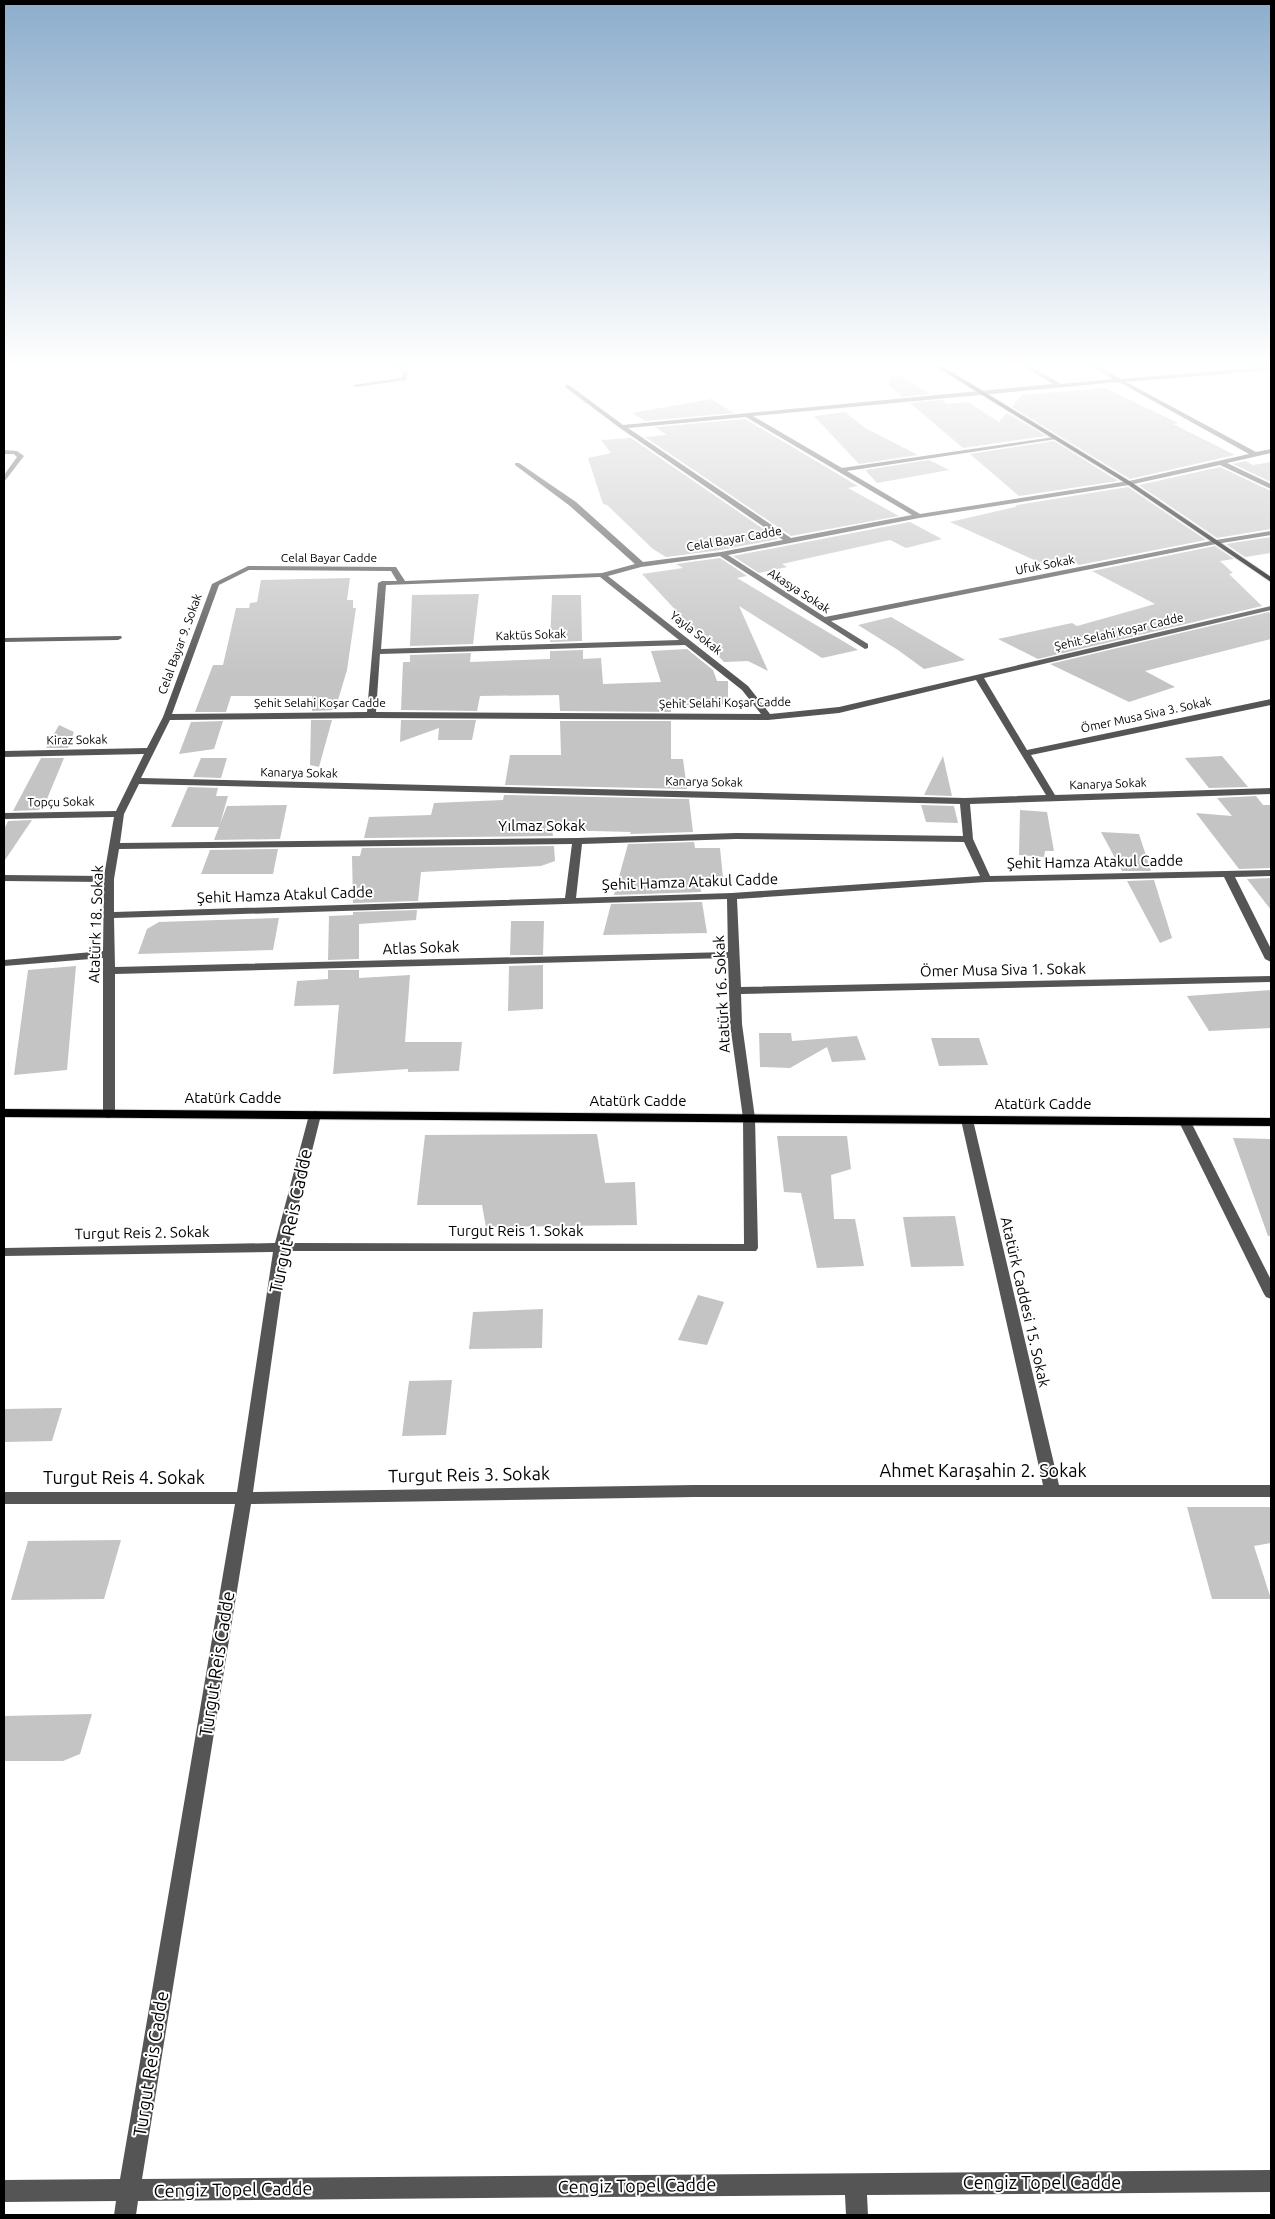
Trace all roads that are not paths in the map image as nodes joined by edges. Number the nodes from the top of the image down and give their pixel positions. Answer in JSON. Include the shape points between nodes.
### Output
{"nodes":[{"id":1,"x":11,"y":470,"type":"edge"},
{"id":2,"x":525,"y":470,"type":"edge"},
{"id":3,"x":685,"y":470,"type":"edge"},
{"id":4,"x":840,"y":470,"type":"joint"},
{"id":5,"x":843,"y":470,"type":"edge"},
{"id":6,"x":1106,"y":470,"type":"edge"},
{"id":7,"x":1187,"y":470,"type":"edge"},
{"id":8,"x":1235,"y":470,"type":"edge"},
{"id":9,"x":4,"y":480,"type":"edge"},
{"id":10,"x":1129,"y":483,"type":"junction"},
{"id":11,"x":1271,"y":487,"type":"edge"},
{"id":12,"x":919,"y":516,"type":"junction"},
{"id":13,"x":1271,"y":533,"type":"edge"},
{"id":14,"x":790,"y":541,"type":"junction"},
{"id":15,"x":1216,"y":542,"type":"junction"},
{"id":16,"x":721,"y":554,"type":"junction"},
{"id":17,"x":641,"y":565,"type":"junction"},
{"id":18,"x":248,"y":568,"type":"joint"},
{"id":19,"x":602,"y":575,"type":"junction"},
{"id":20,"x":1271,"y":580,"type":"edge"},
{"id":21,"x":403,"y":582,"type":"junction"},
{"id":22,"x":1271,"y":608,"type":"edge"},
{"id":23,"x":823,"y":620,"type":"junction"},
{"id":24,"x":118,"y":638,"type":"dead end"},
{"id":25,"x":4,"y":640,"type":"edge"},
{"id":26,"x":687,"y":642,"type":"junction"},
{"id":27,"x":865,"y":646,"type":"dead end"},
{"id":28,"x":376,"y":652,"type":"junction"},
{"id":29,"x":979,"y":678,"type":"junction"},
{"id":30,"x":1271,"y":702,"type":"edge"},
{"id":31,"x":371,"y":715,"type":"junction"},
{"id":32,"x":166,"y":717,"type":"junction"},
{"id":33,"x":768,"y":717,"type":"junction"},
{"id":34,"x":150,"y":751,"type":"junction"},
{"id":35,"x":1025,"y":753,"type":"junction"},
{"id":36,"x":4,"y":754,"type":"edge"},
{"id":37,"x":137,"y":782,"type":"junction"},
{"id":38,"x":1271,"y":791,"type":"edge"},
{"id":39,"x":1053,"y":799,"type":"junction"},
{"id":40,"x":965,"y":801,"type":"junction"},
{"id":41,"x":120,"y":814,"type":"junction"},
{"id":42,"x":4,"y":816,"type":"edge"},
{"id":43,"x":968,"y":839,"type":"junction"},
{"id":44,"x":577,"y":841,"type":"junction"},
{"id":45,"x":116,"y":846,"type":"junction"},
{"id":46,"x":1271,"y":873,"type":"edge"},
{"id":47,"x":1228,"y":874,"type":"junction"},
{"id":48,"x":4,"y":878,"type":"edge"},
{"id":49,"x":110,"y":879,"type":"junction"},
{"id":50,"x":986,"y":879,"type":"junction"},
{"id":51,"x":732,"y":896,"type":"junction"},
{"id":52,"x":570,"y":901,"type":"junction"},
{"id":53,"x":110,"y":915,"type":"junction"},
{"id":54,"x":110,"y":954,"type":"junction"},
{"id":55,"x":734,"y":955,"type":"junction"},
{"id":56,"x":1271,"y":959,"type":"edge"},
{"id":57,"x":4,"y":963,"type":"edge"},
{"id":58,"x":110,"y":971,"type":"junction"},
{"id":59,"x":1271,"y":979,"type":"edge"},
{"id":60,"x":735,"y":991,"type":"junction"},
{"id":61,"x":4,"y":1113,"type":"edge"},
{"id":62,"x":109,"y":1114,"type":"junction"},
{"id":63,"x":315,"y":1115,"type":"junction"},
{"id":64,"x":750,"y":1118,"type":"junction"},
{"id":65,"x":967,"y":1120,"type":"junction"},
{"id":66,"x":1184,"y":1122,"type":"junction"},
{"id":67,"x":1271,"y":1122,"type":"edge"},
{"id":68,"x":281,"y":1247,"type":"junction"},
{"id":69,"x":751,"y":1248,"type":"joint"},
{"id":70,"x":4,"y":1252,"type":"edge"},
{"id":71,"x":1271,"y":1294,"type":"edge"},
{"id":72,"x":694,"y":1491,"type":"joint"},
{"id":73,"x":1052,"y":1491,"type":"junction"},
{"id":74,"x":1271,"y":1491,"type":"edge"},
{"id":75,"x":4,"y":1498,"type":"edge"},
{"id":76,"x":244,"y":1498,"type":"junction"},
{"id":77,"x":1271,"y":2181,"type":"edge"},
{"id":78,"x":855,"y":2184,"type":"junction"},
{"id":79,"x":4,"y":2191,"type":"edge"},
{"id":80,"x":130,"y":2191,"type":"junction"},
{"id":81,"x":125,"y":2215,"type":"edge"},
{"id":82,"x":857,"y":2215,"type":"edge"}],
"edges":[{"from":1,"to":9,"type":"street"},
{"from":2,"to":17,"type":"street","via":[[574,504]]},
{"from":3,"to":14,"type":"street"},
{"from":4,"to":5,"type":"street"},
{"from":4,"to":12,"type":"street"},
{"from":6,"to":10,"type":"main road"},
{"from":7,"to":10,"type":"street","name":"Celal Bayar Cadde"},
{"from":8,"to":11,"type":"street"},
{"from":10,"to":12,"type":"street","name":"Celal Bayar Cadde"},
{"from":10,"to":15,"type":"main road"},
{"from":12,"to":14,"type":"street","name":"Celal Bayar Cadde"},
{"from":13,"to":15,"type":"street","name":"Ufuk Sokak"},
{"from":14,"to":16,"type":"street","name":"Celal Bayar Cadde"},
{"from":15,"to":20,"type":"main road"},
{"from":15,"to":23,"type":"street","name":"Ufuk Sokak"},
{"from":16,"to":17,"type":"street","name":"Celal Bayar Cadde"},
{"from":16,"to":23,"type":"street","name":"Akasya Sokak"},
{"from":17,"to":19,"type":"street","name":"Celal Bayar Cadde"},
{"from":18,"to":21,"type":"street","name":"Celal Bayar Cadde","via":[[392,569]]},
{"from":18,"to":32,"type":"street","name":"Celal Bayar 9. Sokak","via":[[216,584]]},
{"from":19,"to":21,"type":"street","name":"Celal Bayar Cadde"},
{"from":19,"to":26,"type":"street","name":"Yayla Sokak"},
{"from":21,"to":28,"type":"street","name":"Celal Bayar Cadde","via":[[382,583]]},
{"from":22,"to":29,"type":"street","name":"Şehit Selahi Koşar Cadde"},
{"from":23,"to":27,"type":"street","name":"Akasya Sokak"},
{"from":24,"to":25,"type":"street"},
{"from":26,"to":28,"type":"street","name":"Kaktüs Sokak"},
{"from":26,"to":33,"type":"street","name":"Yayla Sokak","via":[[744,688]]},
{"from":28,"to":31,"type":"street"},
{"from":29,"to":33,"type":"street","name":"Şehit Selahi Koşar Cadde","via":[[839,710]]},
{"from":29,"to":35,"type":"street"},
{"from":30,"to":35,"type":"street","name":"Ömer Musa Siva 3. Sokak"},
{"from":31,"to":32,"type":"street","name":"Şehit Selahi Koşar Cadde"},
{"from":31,"to":33,"type":"street","name":"Şehit Selahi Koşar Cadde"},
{"from":32,"to":34,"type":"street","name":"Atatürk 18. Sokak"},
{"from":34,"to":36,"type":"street","name":"Kiraz Sokak"},
{"from":34,"to":37,"type":"street","name":"Atatürk 18. Sokak"},
{"from":35,"to":39,"type":"street"},
{"from":37,"to":40,"type":"street","name":"Kanarya Sokak"},
{"from":37,"to":41,"type":"street","name":"Atatürk 18. Sokak"},
{"from":38,"to":39,"type":"street","name":"Kanarya Sokak"},
{"from":39,"to":40,"type":"street","name":"Kanarya Sokak"},
{"from":40,"to":43,"type":"street"},
{"from":41,"to":42,"type":"street","name":"Topçu Sokak"},
{"from":41,"to":45,"type":"street","name":"Atatürk 18. Sokak"},
{"from":43,"to":44,"type":"street","name":"Yılmaz Sokak","via":[[736,836]]},
{"from":43,"to":50,"type":"street"},
{"from":44,"to":45,"type":"street","name":"Yılmaz Sokak"},
{"from":44,"to":52,"type":"street"},
{"from":45,"to":49,"type":"street","name":"Atatürk 18. Sokak"},
{"from":46,"to":47,"type":"street","name":"Şehit Hamza Atakul Cadde"},
{"from":47,"to":50,"type":"street","name":"Şehit Hamza Atakul Cadde"},
{"from":47,"to":56,"type":"street"},
{"from":48,"to":49,"type":"street"},
{"from":49,"to":53,"type":"street","name":"Atatürk 18. Sokak"},
{"from":50,"to":51,"type":"street","name":"Şehit Hamza Atakul Cadde"},
{"from":51,"to":52,"type":"street","name":"Şehit Hamza Atakul Cadde"},
{"from":51,"to":55,"type":"street","name":"Atatürk 16. Sokak"},
{"from":52,"to":53,"type":"street","name":"Şehit Hamza Atakul Cadde"},
{"from":53,"to":54,"type":"street","name":"Atatürk 18. Sokak"},
{"from":54,"to":57,"type":"street"},
{"from":54,"to":58,"type":"street","name":"Atatürk 18. Sokak"},
{"from":55,"to":58,"type":"street","name":"Atlas Sokak"},
{"from":55,"to":60,"type":"street","name":"Atatürk 16. Sokak"},
{"from":58,"to":62,"type":"street","name":"Atatürk 18. Sokak"},
{"from":59,"to":60,"type":"street","name":"Ömer Musa Siva 1. Sokak"},
{"from":60,"to":64,"type":"street","name":"Atatürk 16. Sokak","via":[[736,1024]]},
{"from":61,"to":62,"type":"main road","name":"Atatürk Cadde"},
{"from":62,"to":63,"type":"main road","name":"Atatürk Cadde"},
{"from":63,"to":64,"type":"main road","name":"Atatürk Cadde"},
{"from":63,"to":68,"type":"street","name":"Turgut Reis Cadde"},
{"from":64,"to":65,"type":"main road","name":"Atatürk Cadde"},
{"from":64,"to":69,"type":"street","name":"Atatürk 16. Sokak"},
{"from":65,"to":66,"type":"main road","name":"Atatürk Cadde"},
{"from":65,"to":73,"type":"street","name":"Atatürk Caddesi 15. Sokak"},
{"from":66,"to":67,"type":"main road","name":"Atatürk Cadde"},
{"from":66,"to":71,"type":"street"},
{"from":68,"to":69,"type":"street","name":"Turgut Reis 1. Sokak"},
{"from":68,"to":70,"type":"street","name":"Turgut Reis 2. Sokak"},
{"from":68,"to":76,"type":"street","name":"Turgut Reis Cadde"},
{"from":72,"to":73,"type":"street","name":"Ahmet Karaşahin 2. Sokak"},
{"from":72,"to":76,"type":"street","name":"Turgut Reis 3. Sokak"},
{"from":73,"to":74,"type":"street","name":"Ahmet Karaşahin 2. Sokak"},
{"from":75,"to":76,"type":"street","name":"Turgut Reis 4. Sokak"},
{"from":76,"to":80,"type":"street","name":"Turgut Reis Cadde"},
{"from":77,"to":78,"type":"street","name":"Cengiz Topel Cadde"},
{"from":78,"to":80,"type":"street","name":"Cengiz Topel Cadde"},
{"from":78,"to":82,"type":"street"},
{"from":79,"to":80,"type":"street","name":"Cengiz Topel Cadde"},
{"from":80,"to":81,"type":"street","name":"Turgut Reis Cadde"}]}
